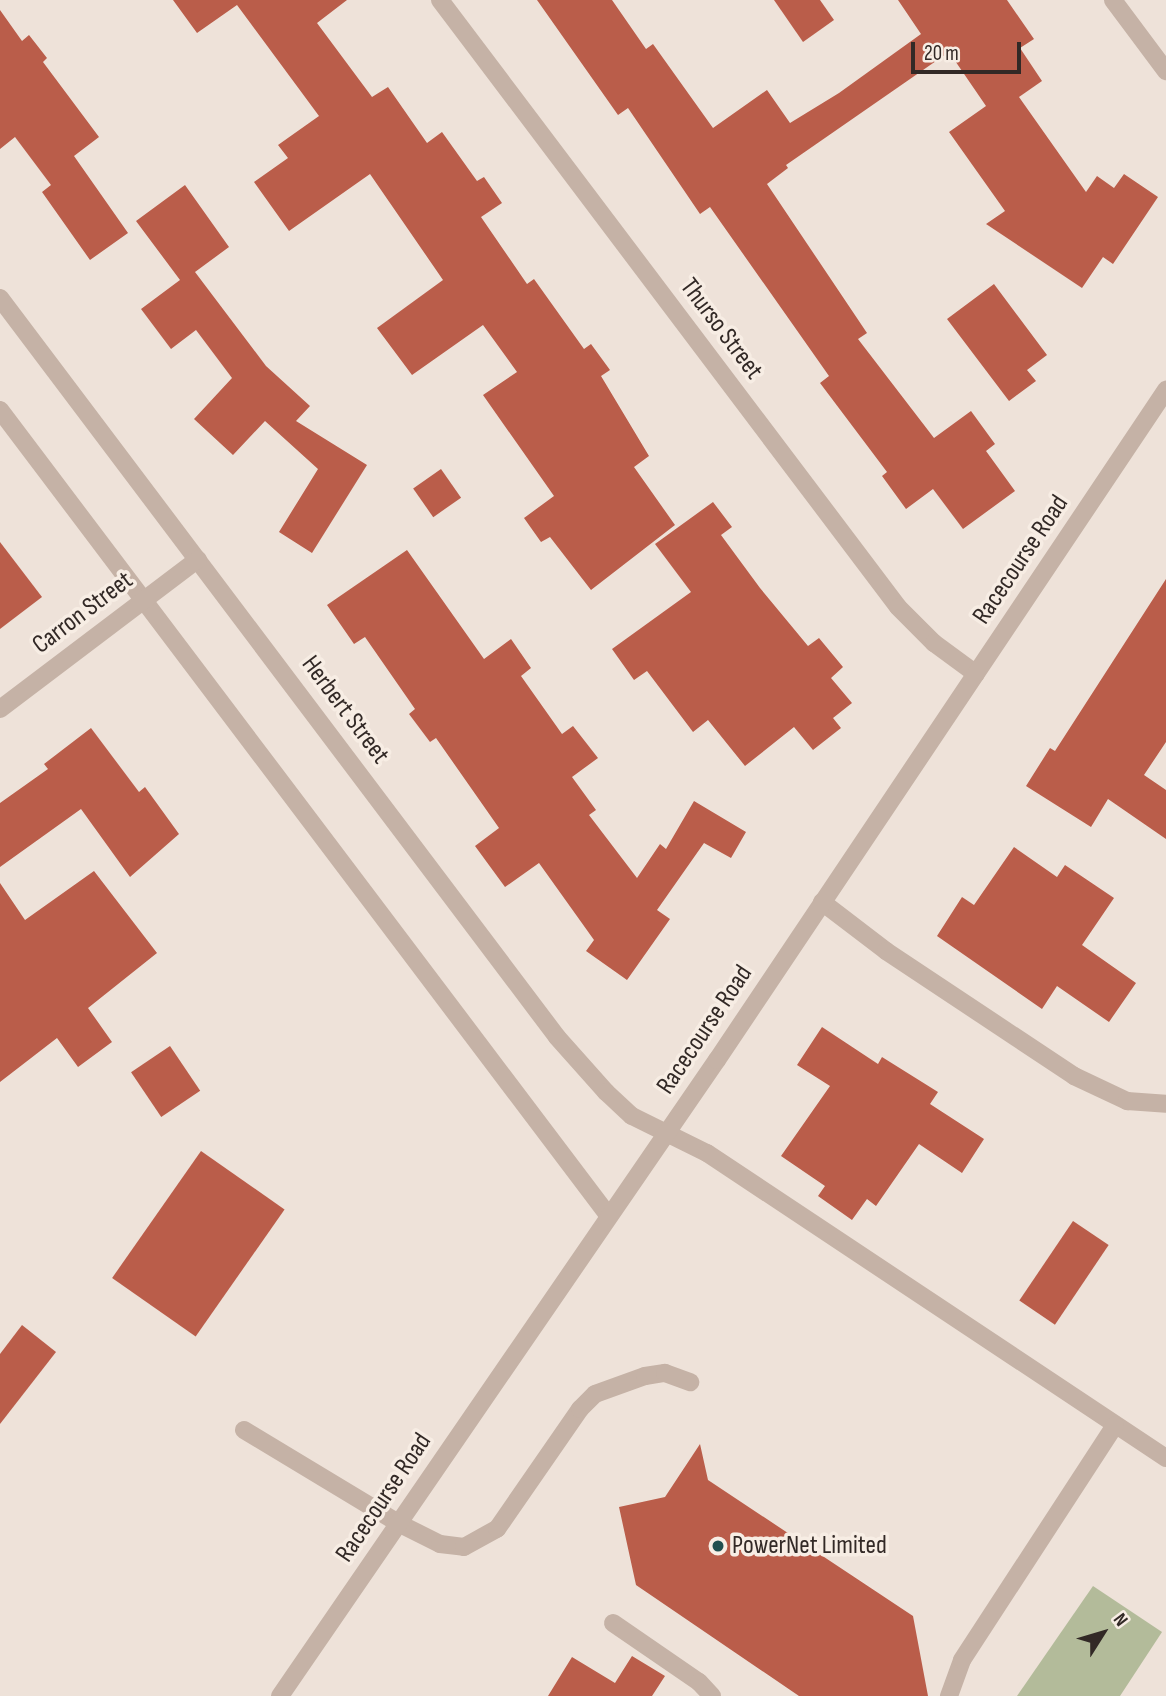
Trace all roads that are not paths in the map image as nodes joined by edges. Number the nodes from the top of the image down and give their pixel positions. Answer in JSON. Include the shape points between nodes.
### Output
{"nodes":[{"id":1,"x":440,"y":0,"type":"edge"},
{"id":2,"x":1113,"y":0,"type":"edge"},
{"id":3,"x":1166,"y":71,"type":"edge"},
{"id":4,"x":0,"y":298,"type":"edge"},
{"id":5,"x":1166,"y":390,"type":"edge"},
{"id":6,"x":0,"y":410,"type":"edge"},
{"id":7,"x":198,"y":559,"type":"junction"},
{"id":8,"x":144,"y":600,"type":"junction"},
{"id":9,"x":976,"y":674,"type":"junction"},
{"id":10,"x":0,"y":709,"type":"edge"},
{"id":11,"x":822,"y":902,"type":"junction"},
{"id":12,"x":1166,"y":1104,"type":"edge"},
{"id":13,"x":667,"y":1133,"type":"junction"},
{"id":14,"x":608,"y":1215,"type":"junction"},
{"id":15,"x":690,"y":1382,"type":"dead end"},
{"id":16,"x":1115,"y":1424,"type":"junction"},
{"id":17,"x":244,"y":1430,"type":"dead end"},
{"id":18,"x":1166,"y":1458,"type":"edge"},
{"id":19,"x":398,"y":1523,"type":"junction"},
{"id":20,"x":613,"y":1623,"type":"dead end"},
{"id":21,"x":280,"y":1696,"type":"edge"},
{"id":22,"x":712,"y":1696,"type":"edge"},
{"id":23,"x":949,"y":1696,"type":"edge"}],
"edges":[{"from":1,"to":9,"type":"street","name":"Thurso Street","via":[[898,607],[933,643]]},
{"from":2,"to":3,"type":"street"},
{"from":4,"to":7,"type":"street","name":"Herbert Street"},
{"from":5,"to":9,"type":"street","name":"Racecourse Road"},
{"from":6,"to":8,"type":"street"},
{"from":7,"to":8,"type":"street","name":"Carron Street"},
{"from":7,"to":13,"type":"street","name":"Herbert Street","via":[[558,1037],[632,1116]]},
{"from":8,"to":10,"type":"street","name":"Carron Street"},
{"from":8,"to":14,"type":"street"},
{"from":9,"to":11,"type":"street","name":"Racecourse Road"},
{"from":11,"to":12,"type":"street","via":[[886,951],[1074,1076],[1126,1101]]},
{"from":11,"to":13,"type":"street","name":"Racecourse Road"},
{"from":13,"to":14,"type":"street","name":"Racecourse Road"},
{"from":13,"to":16,"type":"street","name":"Herbert Street","via":[[707,1153]]},
{"from":14,"to":19,"type":"street","name":"Racecourse Road"},
{"from":15,"to":19,"type":"street","via":[[665,1373],[596,1394],[580,1409],[497,1529],[476,1543],[440,1544]]},
{"from":16,"to":18,"type":"street","name":"Herbert Street"},
{"from":16,"to":23,"type":"street","via":[[962,1660]]},
{"from":17,"to":19,"type":"street"},
{"from":19,"to":21,"type":"street","name":"Racecourse Road"},
{"from":20,"to":22,"type":"street","via":[[699,1682]]}]}
